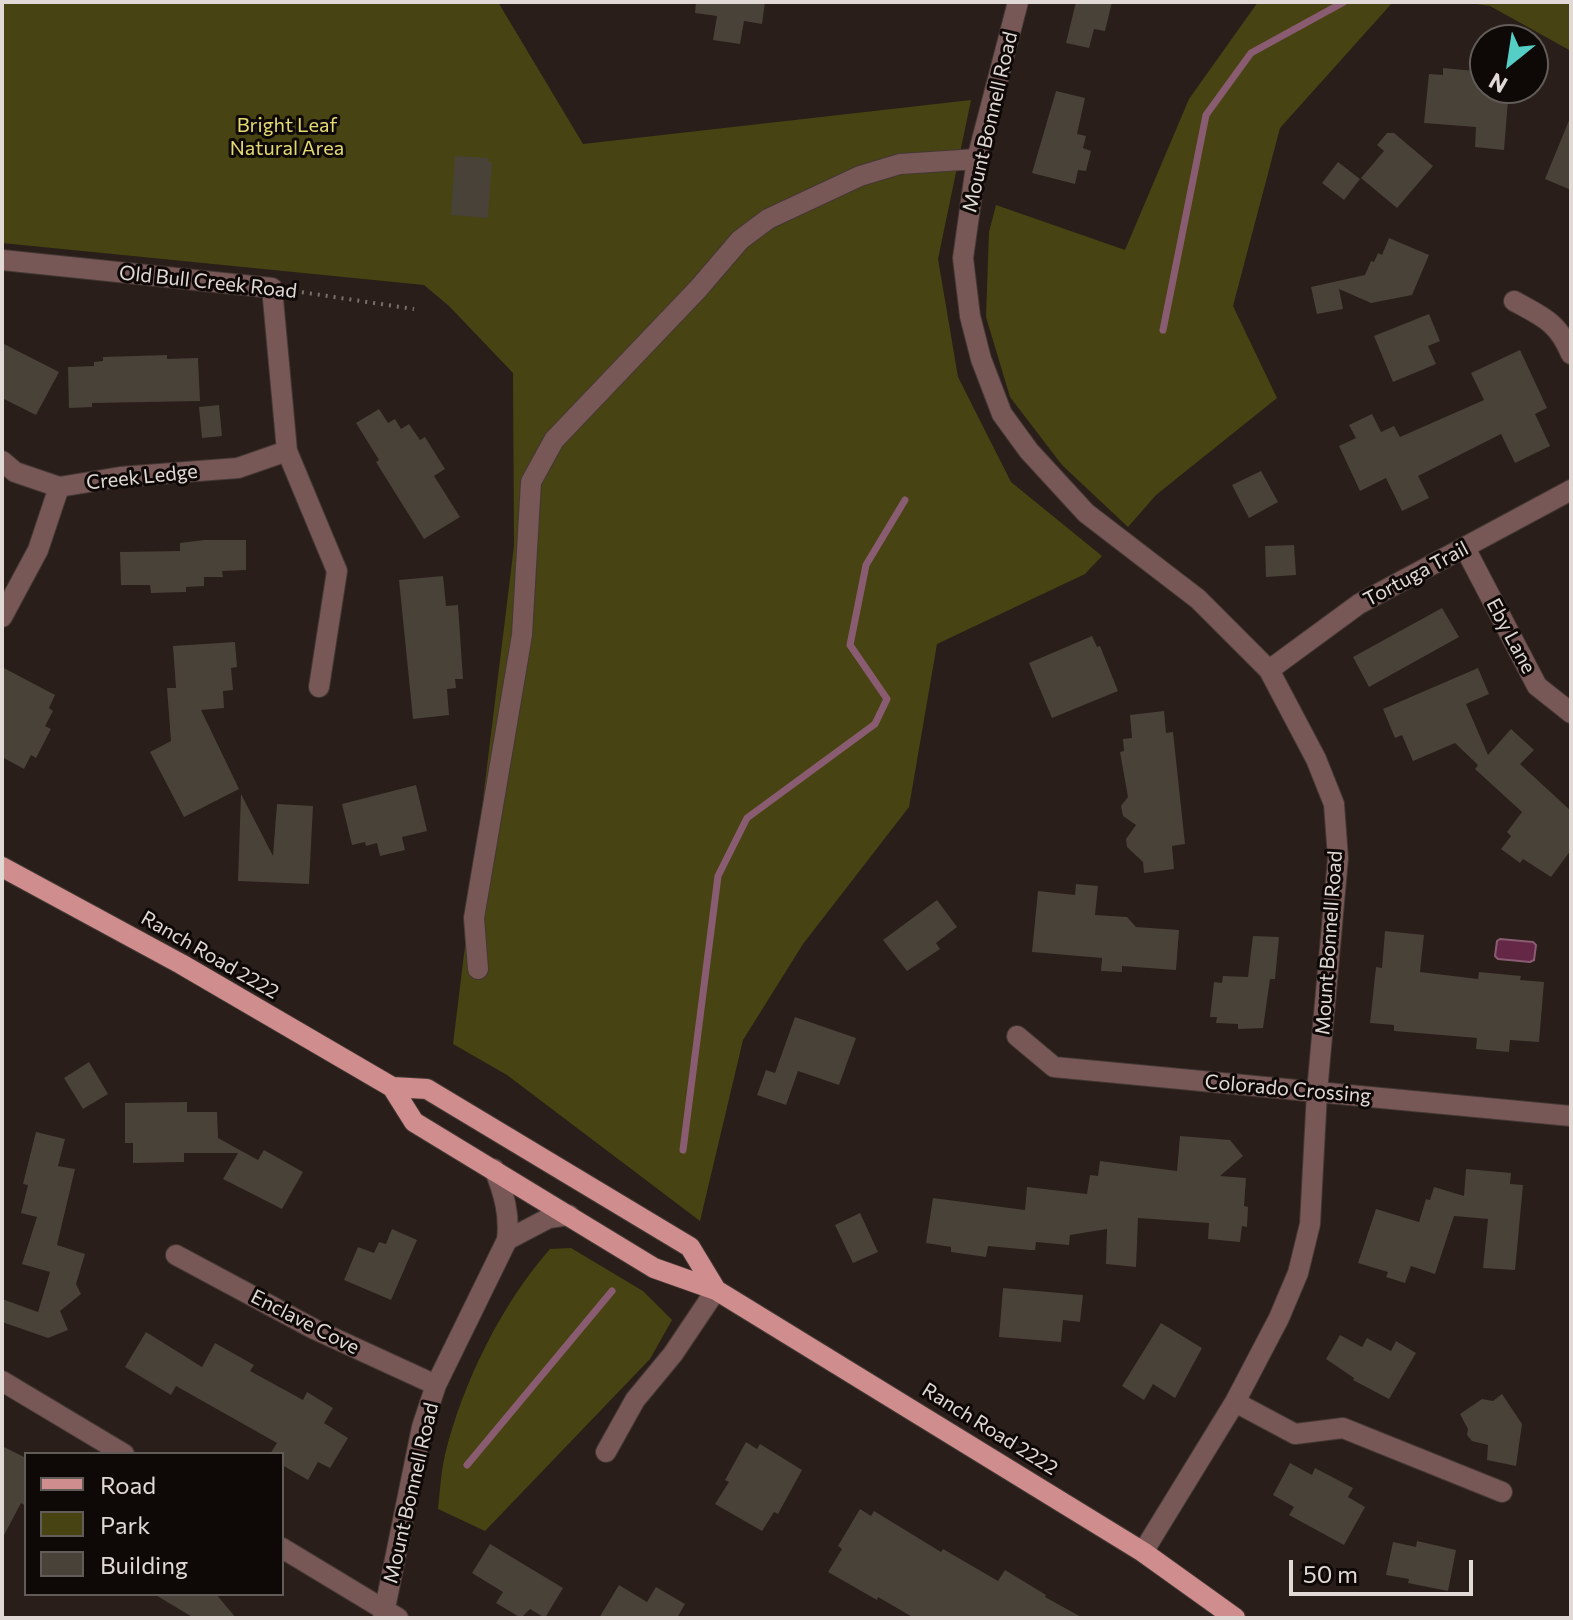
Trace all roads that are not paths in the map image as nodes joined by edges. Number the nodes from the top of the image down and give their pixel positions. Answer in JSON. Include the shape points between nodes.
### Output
{"nodes":[{"id":1,"x":1018,"y":2,"type":"edge"},
{"id":2,"x":977,"y":159,"type":"junction"},
{"id":3,"x":2,"y":260,"type":"edge"},
{"id":4,"x":1514,"y":301,"type":"dead end"},
{"id":5,"x":1571,"y":354,"type":"edge"},
{"id":6,"x":287,"y":451,"type":"junction"},
{"id":7,"x":2,"y":461,"type":"edge"},
{"id":8,"x":59,"y":487,"type":"junction"},
{"id":9,"x":1571,"y":490,"type":"edge"},
{"id":10,"x":1465,"y":548,"type":"junction"},
{"id":11,"x":2,"y":617,"type":"edge"},
{"id":12,"x":1269,"y":670,"type":"junction"},
{"id":13,"x":319,"y":687,"type":"dead end"},
{"id":14,"x":1571,"y":713,"type":"edge"},
{"id":15,"x":2,"y":867,"type":"edge"},
{"id":16,"x":478,"y":969,"type":"dead end"},
{"id":17,"x":1017,"y":1036,"type":"dead end"},
{"id":18,"x":392,"y":1087,"type":"junction"},
{"id":19,"x":1317,"y":1092,"type":"junction"},
{"id":20,"x":1571,"y":1116,"type":"edge"},
{"id":21,"x":494,"y":1169,"type":"junction"},
{"id":22,"x":569,"y":1215,"type":"junction"},
{"id":23,"x":507,"y":1240,"type":"junction"},
{"id":24,"x":176,"y":1255,"type":"dead end"},
{"id":25,"x":716,"y":1290,"type":"junction"},
{"id":26,"x":2,"y":1381,"type":"edge"},
{"id":27,"x":436,"y":1385,"type":"junction"},
{"id":28,"x":1235,"y":1402,"type":"junction"},
{"id":29,"x":121,"y":1452,"type":"edge"},
{"id":30,"x":606,"y":1452,"type":"dead end"},
{"id":31,"x":1502,"y":1492,"type":"dead end"},
{"id":32,"x":284,"y":1549,"type":"edge"},
{"id":33,"x":1143,"y":1552,"type":"junction"},
{"id":34,"x":389,"y":1615,"type":"edge"},
{"id":35,"x":1235,"y":1618,"type":"edge"}],
"edges":[{"from":1,"to":2,"type":"street","name":"Mount Bonnell Road"},
{"from":2,"to":12,"type":"street","name":"Mount Bonnell Road","via":[[963,258],[970,316],[1002,414],[1086,513],[1198,599]]},
{"from":2,"to":16,"type":"street","via":[[900,164],[860,176],[768,219],[740,240],[554,440],[531,482],[522,635],[474,918]]},
{"from":3,"to":6,"type":"street","name":"Old Bull Creek Road","via":[[272,288]]},
{"from":4,"to":5,"type":"street","via":[[1547,319],[1563,334]]},
{"from":6,"to":8,"type":"street","name":"Creek Ledge","via":[[238,468]]},
{"from":6,"to":13,"type":"street","via":[[337,571]]},
{"from":7,"to":8,"type":"street","name":"Creek Ledge","via":[[15,472]]},
{"from":8,"to":11,"type":"street","via":[[38,550]]},
{"from":9,"to":10,"type":"street","name":"Tortuga Trail"},
{"from":10,"to":12,"type":"street","name":"Tortuga Trail","via":[[1359,604]]},
{"from":10,"to":14,"type":"street","name":"Eby Lane","via":[[1537,686]]},
{"from":12,"to":19,"type":"street","name":"Mount Bonnell Road","via":[[1334,804],[1338,858]]},
{"from":15,"to":18,"type":"main road","name":"Ranch Road 2222"},
{"from":17,"to":19,"type":"street","name":"Colorado Crossing","via":[[1054,1067]]},
{"from":18,"to":21,"type":"main road","name":"Ranch Road 2222","via":[[414,1122]]},
{"from":18,"to":25,"type":"main road","name":"Ranch Road 2222","via":[[427,1089],[690,1247]]},
{"from":19,"to":20,"type":"street","name":"Colorado Crossing"},
{"from":19,"to":28,"type":"street","name":"Mount Bonnell Road","via":[[1310,1224],[1298,1273]]},
{"from":21,"to":22,"type":"main road","name":"Ranch Road 2222"},
{"from":21,"to":23,"type":"street","name":"Mount Bonnell Road","via":[[505,1198]]},
{"from":22,"to":23,"type":"street","via":[[549,1218]]},
{"from":22,"to":25,"type":"main road","name":"Ranch Road 2222","via":[[654,1268]]},
{"from":23,"to":27,"type":"street","name":"Mount Bonnell Road"},
{"from":24,"to":27,"type":"street","name":"Enclave Cove","via":[[314,1329]]},
{"from":25,"to":30,"type":"street","via":[[635,1400]]},
{"from":25,"to":33,"type":"main road","name":"Ranch Road 2222"},
{"from":26,"to":29,"type":"street"},
{"from":27,"to":34,"type":"street","name":"Mount Bonnell Road","via":[[422,1427]]},
{"from":28,"to":31,"type":"street","via":[[1295,1434],[1343,1428]]},
{"from":28,"to":33,"type":"street","name":"Mount Bonnell Road"},
{"from":32,"to":34,"type":"street"},
{"from":33,"to":35,"type":"main road","name":"Ranch Road 2222"}]}
